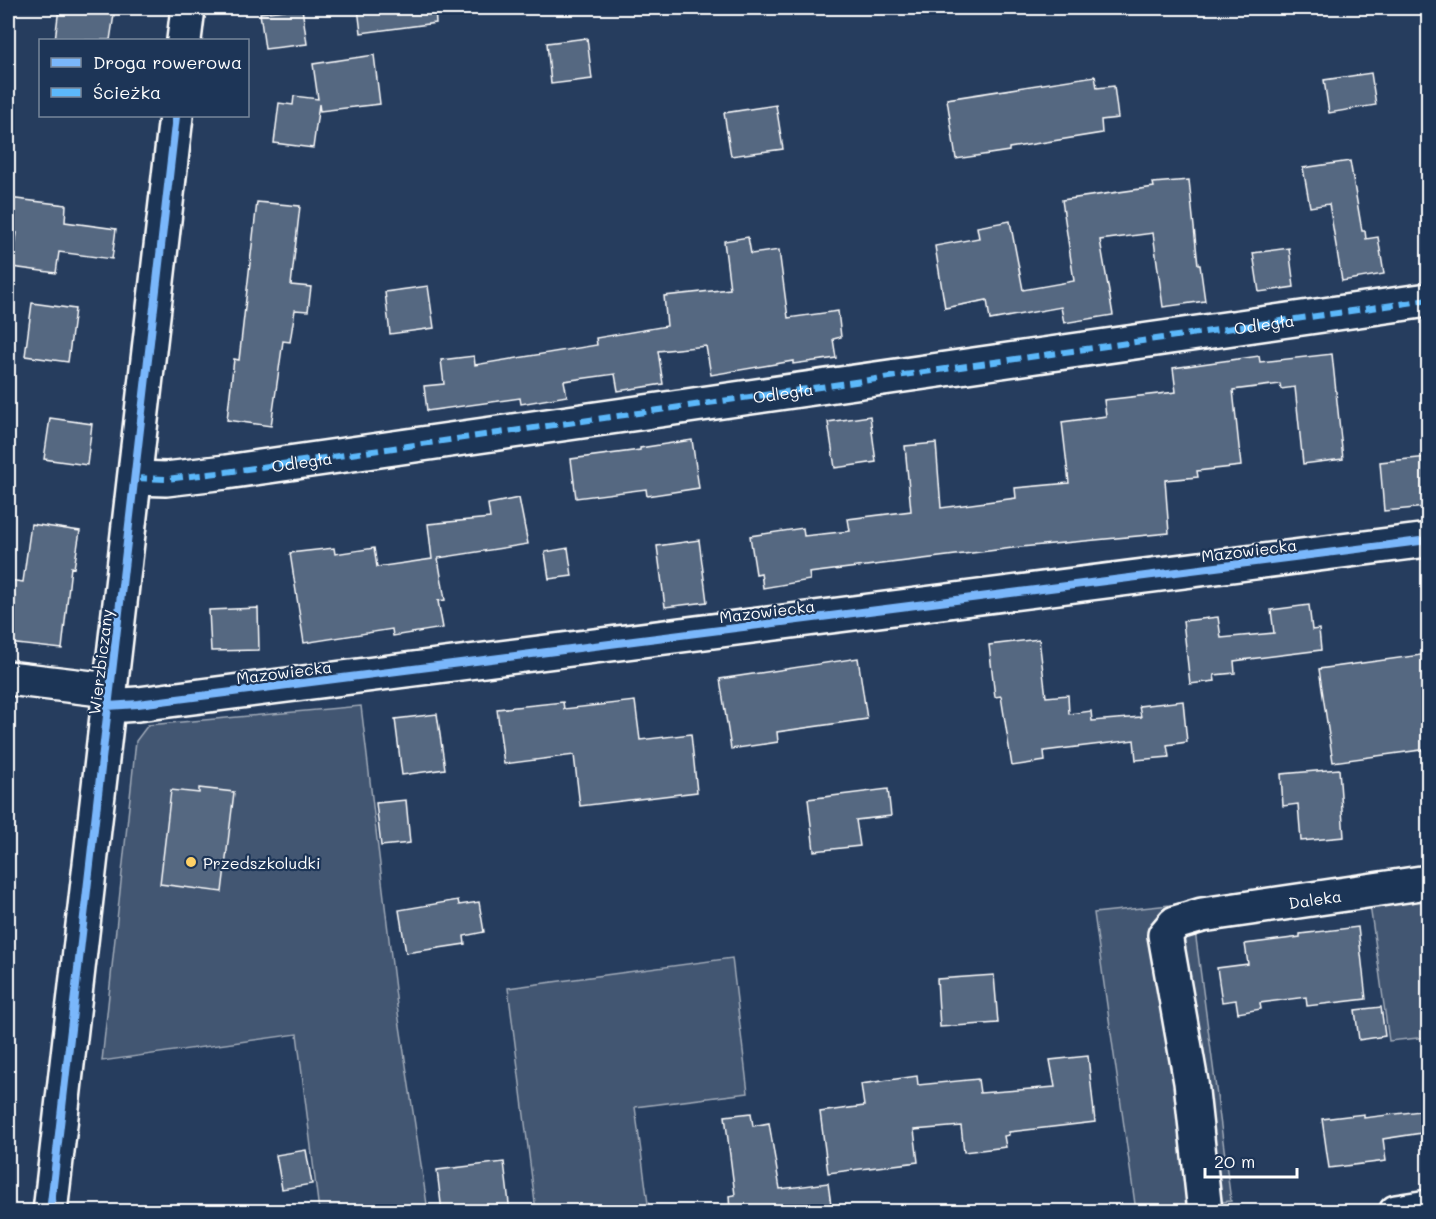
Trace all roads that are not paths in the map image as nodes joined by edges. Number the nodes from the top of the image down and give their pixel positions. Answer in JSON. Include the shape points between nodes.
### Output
{"nodes":[{"id":1,"x":188,"y":8,"type":"edge"},
{"id":2,"x":184,"y":39,"type":"edge"},
{"id":3,"x":176,"y":117,"type":"edge"},
{"id":4,"x":1428,"y":300,"type":"edge"},
{"id":5,"x":135,"y":478,"type":"junction"},
{"id":6,"x":1428,"y":540,"type":"edge"},
{"id":7,"x":8,"y":678,"type":"edge"},
{"id":8,"x":109,"y":698,"type":"junction"},
{"id":9,"x":1428,"y":882,"type":"edge"},
{"id":10,"x":1428,"y":1208,"type":"edge"},
{"id":11,"x":50,"y":1212,"type":"edge"},
{"id":12,"x":1205,"y":1212,"type":"edge"},
{"id":13,"x":1396,"y":1212,"type":"edge"}],
"edges":[{"from":1,"to":2,"type":"street"},
{"from":3,"to":5,"type":"street","name":"Wierzbiczany"},
{"from":4,"to":5,"type":"street","name":"Odległa","via":[[226,472]]},
{"from":5,"to":8,"type":"street","name":"Wierzbiczany"},
{"from":6,"to":8,"type":"street","name":"Mazowiecka","via":[[138,704]]},
{"from":7,"to":8,"type":"street","name":"Mazowiecka"},
{"from":8,"to":11,"type":"street","name":"Wierzbiczany"},
{"from":9,"to":12,"type":"street","name":"Daleka","via":[[1202,915],[1174,923],[1165,935],[1191,1082]]},
{"from":10,"to":13,"type":"street"}]}
